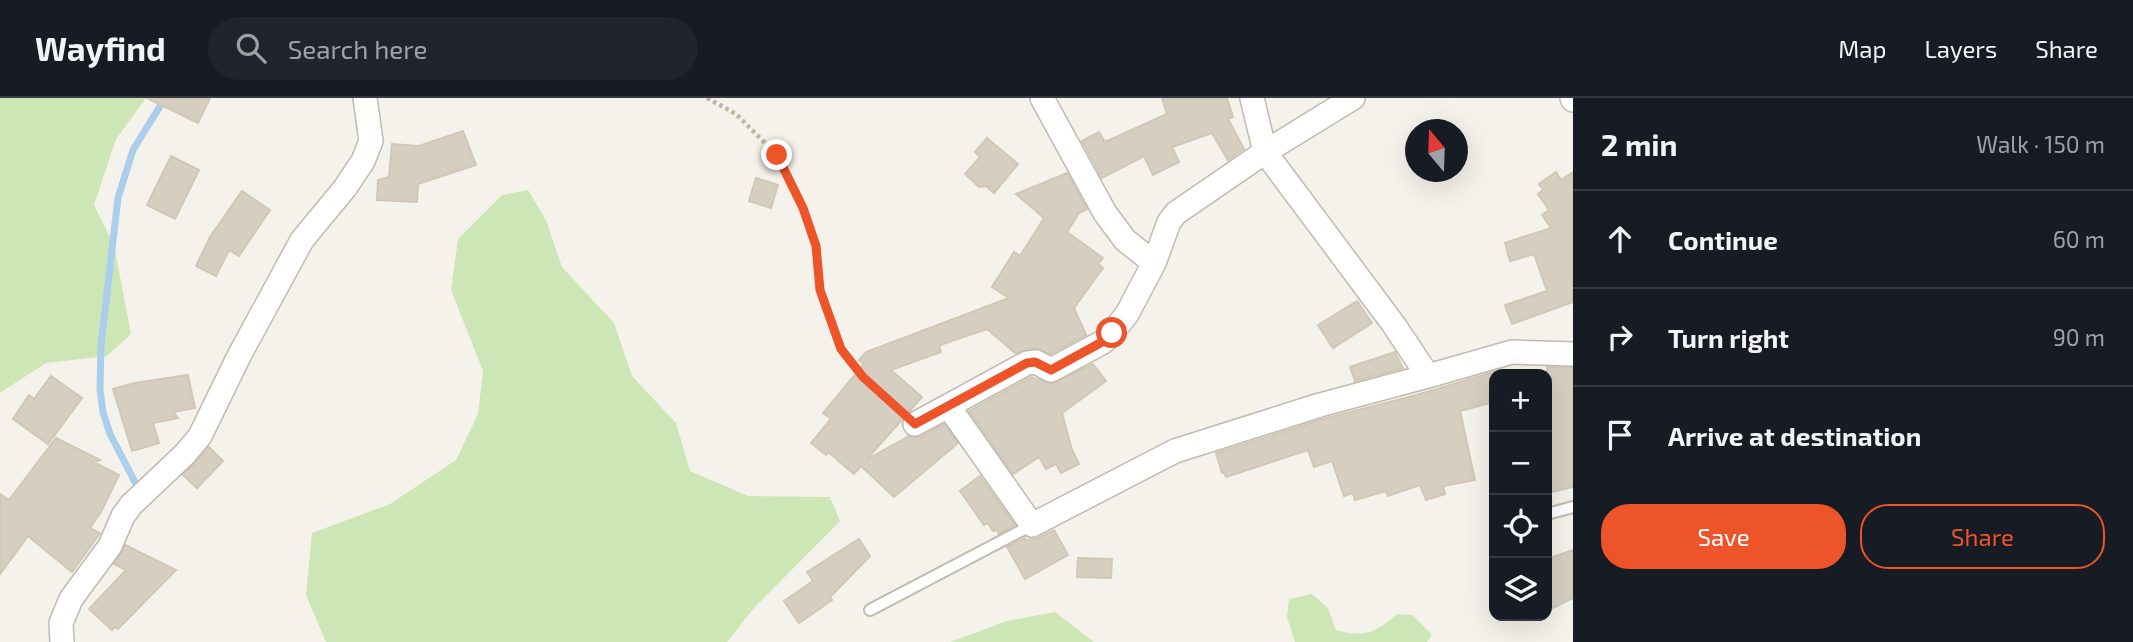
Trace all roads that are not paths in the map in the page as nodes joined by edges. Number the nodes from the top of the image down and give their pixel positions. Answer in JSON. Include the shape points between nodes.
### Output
{"nodes":[{"id":1,"x":365,"y":98,"type":"edge"},
{"id":2,"x":1042,"y":98,"type":"edge"},
{"id":3,"x":1252,"y":98,"type":"edge"},
{"id":4,"x":1353,"y":98,"type":"edge"},
{"id":5,"x":1265,"y":152,"type":"junction"},
{"id":6,"x":1154,"y":263,"type":"junction"},
{"id":7,"x":1573,"y":354,"type":"edge"},
{"id":8,"x":1428,"y":376,"type":"junction"},
{"id":9,"x":949,"y":407,"type":"junction"},
{"id":10,"x":915,"y":424,"type":"road end"},
{"id":11,"x":1573,"y":507,"type":"edge"},
{"id":12,"x":1552,"y":513,"type":"edge"},
{"id":13,"x":1032,"y":525,"type":"junction"},
{"id":14,"x":870,"y":610,"type":"dead end"},
{"id":15,"x":62,"y":642,"type":"edge"}],
"edges":[{"from":1,"to":15,"type":"street","via":[[371,141],[363,161],[302,240],[200,436],[131,505],[110,547],[71,599],[61,623]]},
{"from":2,"to":6,"type":"street","via":[[1105,214],[1125,240]]},
{"from":3,"to":5,"type":"street"},
{"from":4,"to":5,"type":"street"},
{"from":5,"to":6,"type":"street","via":[[1176,213]]},
{"from":5,"to":8,"type":"street"},
{"from":6,"to":9,"type":"street","via":[[1127,314],[1102,342],[1051,370],[1027,363]]},
{"from":7,"to":8,"type":"street","via":[[1512,352]]},
{"from":8,"to":13,"type":"street","via":[[1175,451]]},
{"from":9,"to":10,"type":"street"},
{"from":9,"to":13,"type":"street"},
{"from":11,"to":12,"type":"lane"},
{"from":13,"to":14,"type":"lane"}]}
